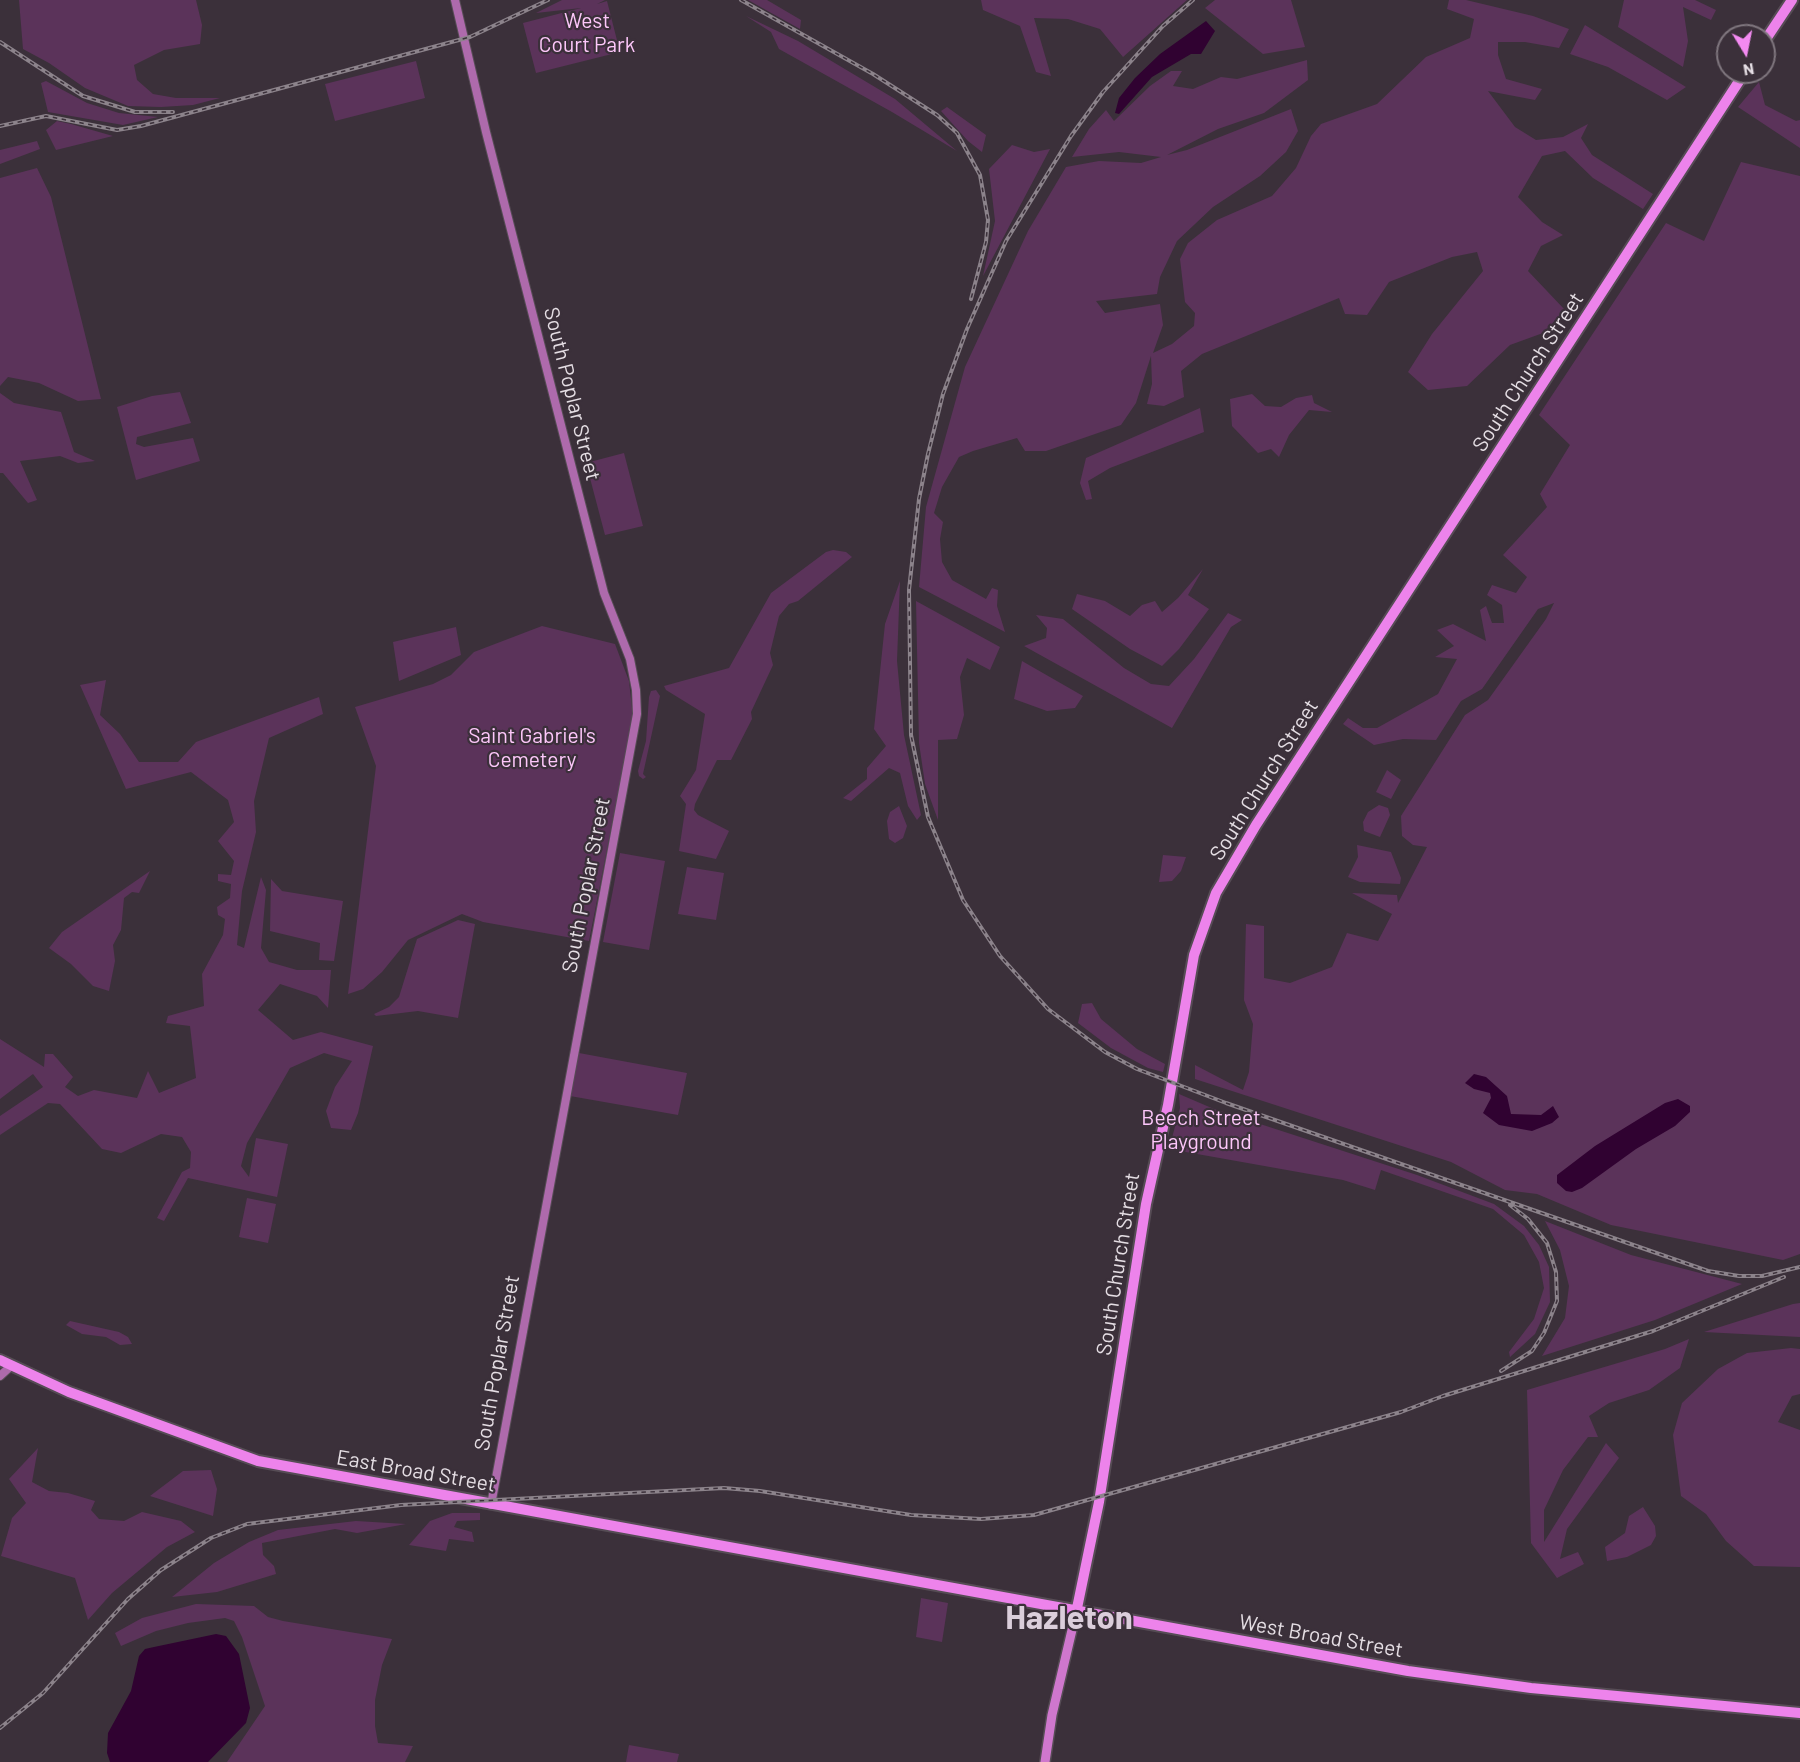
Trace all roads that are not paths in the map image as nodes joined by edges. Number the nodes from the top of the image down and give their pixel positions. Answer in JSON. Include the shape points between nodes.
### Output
{"nodes":[{"id":1,"x":455,"y":0,"type":"edge"},
{"id":2,"x":1792,"y":0,"type":"edge"},
{"id":3,"x":1776,"y":24,"type":"edge"},
{"id":4,"x":1737,"y":84,"type":"edge"},
{"id":5,"x":0,"y":1360,"type":"edge"},
{"id":6,"x":11,"y":1366,"type":"junction"},
{"id":7,"x":0,"y":1376,"type":"edge"},
{"id":8,"x":491,"y":1505,"type":"junction"},
{"id":9,"x":839,"y":1570,"type":"joint"},
{"id":10,"x":1076,"y":1613,"type":"junction"},
{"id":11,"x":1800,"y":1713,"type":"edge"},
{"id":12,"x":1045,"y":1762,"type":"edge"}],
"edges":[{"from":1,"to":8,"type":"main road","name":"South Poplar Street","via":[[604,593],[630,659],[637,714]]},
{"from":2,"to":3,"type":"highway"},
{"from":4,"to":10,"type":"highway","name":"South Church Street","via":[[1256,825],[1216,893],[1194,955],[1146,1204],[1099,1502]]},
{"from":5,"to":6,"type":"highway","name":"East Broad Street"},
{"from":6,"to":7,"type":"main road"},
{"from":6,"to":8,"type":"highway","name":"East Broad Street","via":[[69,1392],[258,1461]]},
{"from":8,"to":9,"type":"highway","name":"East Broad Street"},
{"from":9,"to":10,"type":"highway","name":"West Broad Street"},
{"from":10,"to":11,"type":"highway","name":"West Broad Street","via":[[1408,1671],[1531,1688]]},
{"from":10,"to":12,"type":"main road"}]}
